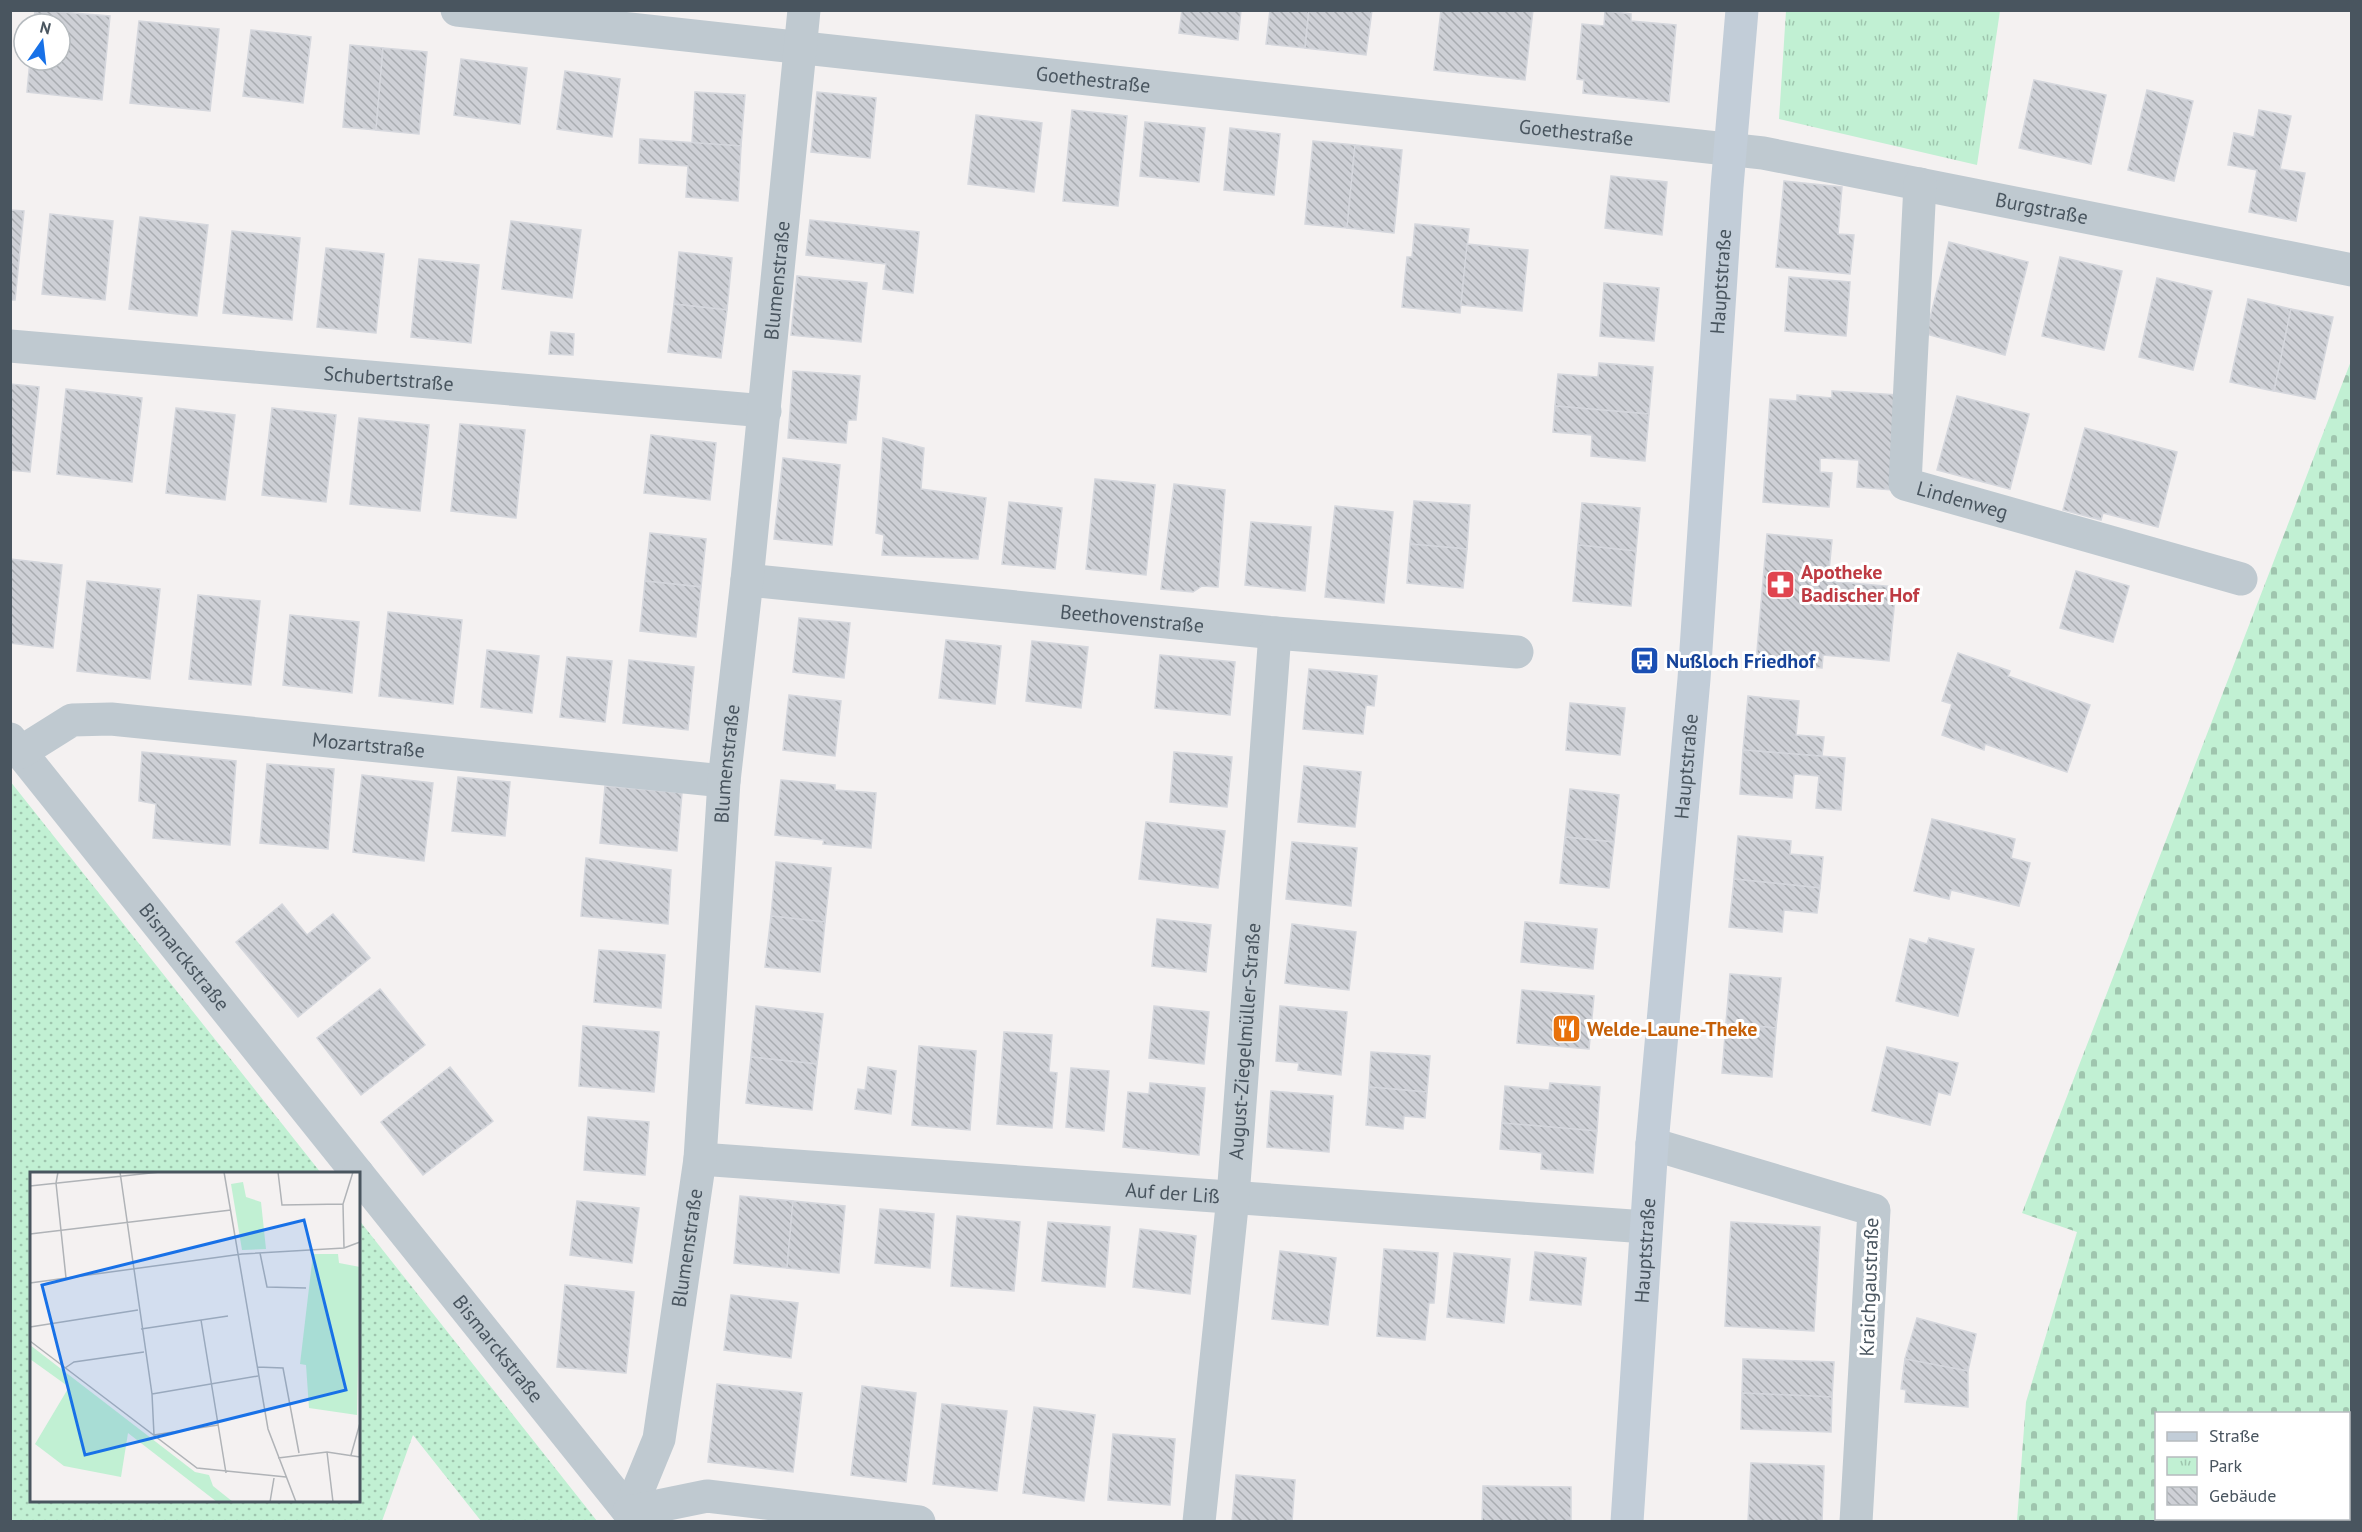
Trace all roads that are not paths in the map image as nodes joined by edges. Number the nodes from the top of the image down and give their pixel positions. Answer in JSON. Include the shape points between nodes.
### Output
{"nodes":[{"id":1,"x":457,"y":10,"type":"edge"},
{"id":2,"x":804,"y":10,"type":"edge"},
{"id":3,"x":1742,"y":10,"type":"edge"},
{"id":4,"x":801,"y":46,"type":"junction"},
{"id":5,"x":1731,"y":150,"type":"junction"},
{"id":6,"x":1920,"y":184,"type":"junction"},
{"id":7,"x":2352,"y":270,"type":"edge"},
{"id":8,"x":10,"y":346,"type":"edge"},
{"id":9,"x":765,"y":411,"type":"junction"},
{"id":10,"x":2241,"y":579,"type":"dead end"},
{"id":11,"x":747,"y":580,"type":"junction"},
{"id":12,"x":1275,"y":633,"type":"junction"},
{"id":13,"x":1517,"y":652,"type":"dead end"},
{"id":14,"x":16,"y":745,"type":"edge"},
{"id":15,"x":724,"y":782,"type":"junction"},
{"id":16,"x":1652,"y":1144,"type":"junction"},
{"id":17,"x":700,"y":1160,"type":"junction"},
{"id":18,"x":356,"y":1172,"type":"edge"},
{"id":19,"x":360,"y":1176,"type":"edge"},
{"id":20,"x":1233,"y":1197,"type":"junction"},
{"id":21,"x":1646,"y":1227,"type":"junction"},
{"id":22,"x":633,"y":1517,"type":"edge"},
{"id":23,"x":919,"y":1521,"type":"edge"},
{"id":24,"x":1199,"y":1521,"type":"edge"},
{"id":25,"x":1627,"y":1521,"type":"edge"},
{"id":26,"x":1856,"y":1521,"type":"edge"}],
"edges":[{"from":1,"to":4,"type":"street","name":"Goethestraße"},
{"from":2,"to":4,"type":"street","name":"Blumenstraße"},
{"from":3,"to":5,"type":"main road","name":"Hauptstraße"},
{"from":4,"to":5,"type":"street","name":"Goethestraße"},
{"from":4,"to":9,"type":"street","name":"Blumenstraße"},
{"from":5,"to":6,"type":"street","name":"Burgstraße"},
{"from":5,"to":16,"type":"main road","name":"Hauptstraße","via":[[1694,679]]},
{"from":6,"to":7,"type":"street","name":"Burgstraße"},
{"from":6,"to":10,"type":"street","name":"Lindenweg","via":[[1905,484]]},
{"from":8,"to":9,"type":"street","name":"Schubertstraße"},
{"from":9,"to":11,"type":"street","name":"Blumenstraße"},
{"from":11,"to":12,"type":"street","name":"Beethovenstraße"},
{"from":11,"to":15,"type":"street","name":"Blumenstraße"},
{"from":12,"to":13,"type":"street","name":"Beethovenstraße"},
{"from":12,"to":20,"type":"street","name":"August-Ziegelmüller-Straße"},
{"from":14,"to":15,"type":"street","name":"Mozartstraße","via":[[72,720],[111,719]]},
{"from":14,"to":18,"type":"street","name":"Bismarckstraße"},
{"from":15,"to":17,"type":"street","name":"Blumenstraße"},
{"from":16,"to":21,"type":"main road","name":"Hauptstraße"},
{"from":16,"to":26,"type":"street","name":"Kraichgaustraße","via":[[1874,1209]]},
{"from":17,"to":20,"type":"street","name":"Auf der Liß"},
{"from":17,"to":22,"type":"street","name":"Blumenstraße","via":[[659,1439]]},
{"from":19,"to":22,"type":"street","name":"Bismarckstraße"},
{"from":20,"to":21,"type":"street","name":"Auf der Liß"},
{"from":20,"to":24,"type":"street","name":"August-Ziegelmüller-Straße"},
{"from":21,"to":25,"type":"main road","name":"Hauptstraße"},
{"from":22,"to":23,"type":"street","via":[[707,1496]]}]}
